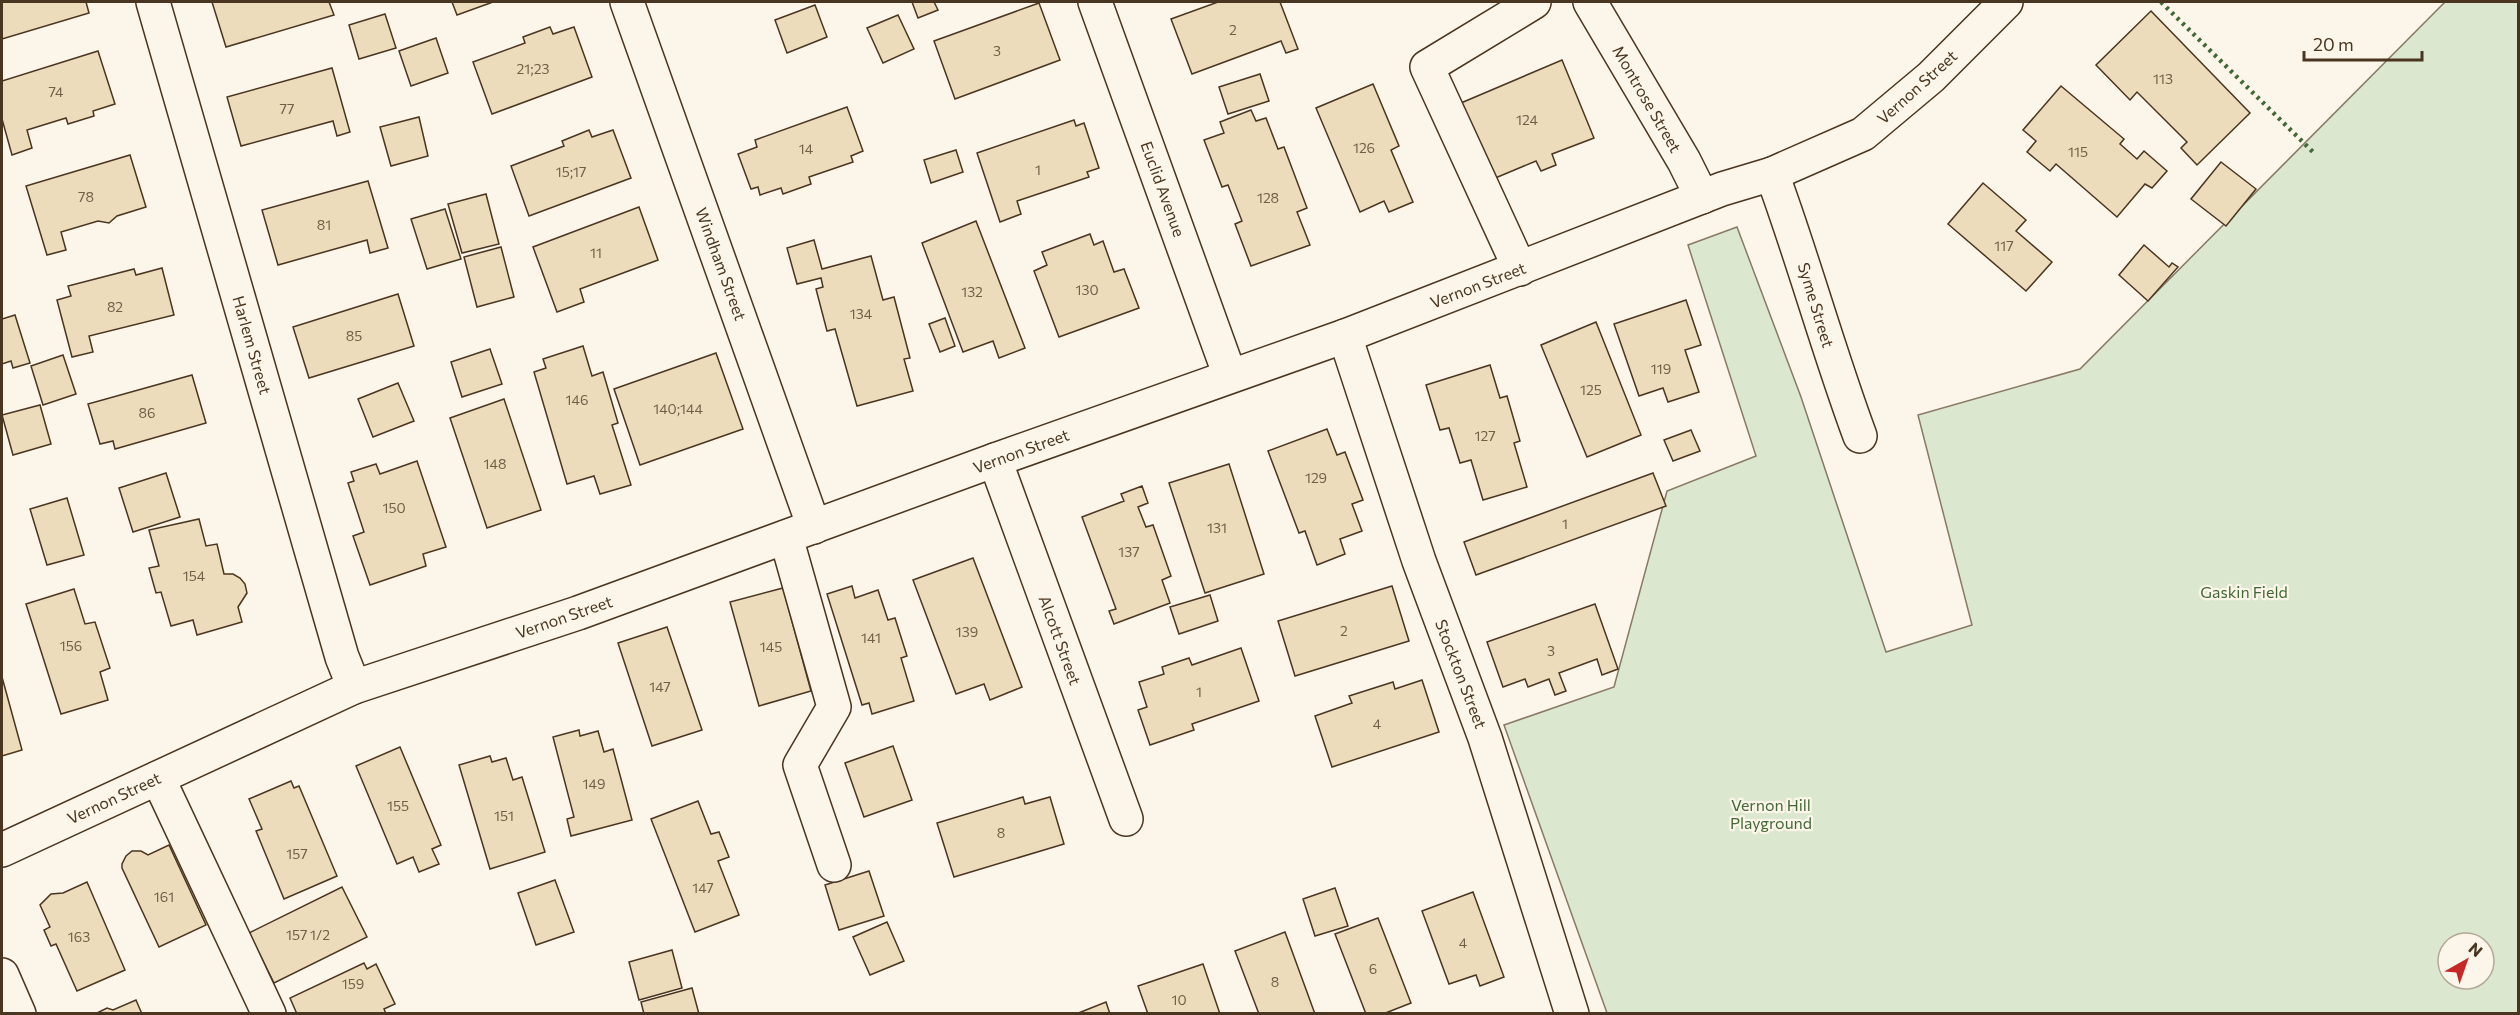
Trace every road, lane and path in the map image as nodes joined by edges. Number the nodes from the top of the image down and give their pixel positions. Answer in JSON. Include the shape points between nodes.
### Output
{"nodes":[{"id":1,"x":153,"y":2,"type":"edge"},
{"id":2,"x":627,"y":2,"type":"edge"},
{"id":3,"x":1095,"y":2,"type":"edge"},
{"id":4,"x":1534,"y":2,"type":"edge"},
{"id":5,"x":1590,"y":2,"type":"edge"},
{"id":6,"x":2006,"y":2,"type":"edge"},
{"id":7,"x":1772,"y":174,"type":"junction"},
{"id":8,"x":1702,"y":197,"type":"junction"},
{"id":9,"x":1520,"y":269,"type":"junction"},
{"id":10,"x":1345,"y":336,"type":"junction"},
{"id":11,"x":1230,"y":376,"type":"junction"},
{"id":12,"x":1860,"y":436,"type":"dead end"},
{"id":13,"x":995,"y":460,"type":"junction"},
{"id":14,"x":800,"y":532,"type":"junction"},
{"id":15,"x":354,"y":687,"type":"junction"},
{"id":16,"x":158,"y":778,"type":"junction"},
{"id":17,"x":1125,"y":819,"type":"dead end"},
{"id":18,"x":2,"y":850,"type":"edge"},
{"id":19,"x":834,"y":865,"type":"dead end"},
{"id":20,"x":2,"y":975,"type":"edge"},
{"id":21,"x":19,"y":1014,"type":"edge"},
{"id":22,"x":269,"y":1014,"type":"edge"},
{"id":23,"x":1572,"y":1014,"type":"edge"}],
"edges":[{"from":1,"to":15,"type":"street","name":"Harlem Street","via":[[342,657]]},
{"from":2,"to":14,"type":"street","name":"Windham Street"},
{"from":3,"to":11,"type":"street","name":"Euclid Avenue"},
{"from":4,"to":9,"type":"street","via":[[1427,67]]},
{"from":5,"to":8,"type":"street","name":"Montrose Street"},
{"from":6,"to":7,"type":"street","name":"Vernon Street","via":[[1931,77],[1863,134]]},
{"from":7,"to":8,"type":"street","name":"Vernon Street"},
{"from":7,"to":12,"type":"street","name":"Syme Street"},
{"from":8,"to":9,"type":"street","name":"Vernon Street"},
{"from":9,"to":10,"type":"street","name":"Vernon Street"},
{"from":10,"to":11,"type":"street","name":"Vernon Street"},
{"from":10,"to":23,"type":"street","name":"Stockton Street","via":[[1419,561],[1485,738]]},
{"from":11,"to":13,"type":"street","name":"Vernon Street"},
{"from":13,"to":14,"type":"street","name":"Vernon Street"},
{"from":13,"to":17,"type":"street","name":"Alcott Street"},
{"from":14,"to":15,"type":"street","name":"Vernon Street","via":[[578,613]]},
{"from":14,"to":19,"type":"street","name":"Windham Street","via":[[834,707],[800,765]]},
{"from":15,"to":16,"type":"street","name":"Vernon Street"},
{"from":16,"to":18,"type":"street","name":"Vernon Street"},
{"from":16,"to":22,"type":"street"},
{"from":20,"to":21,"type":"street"}]}
